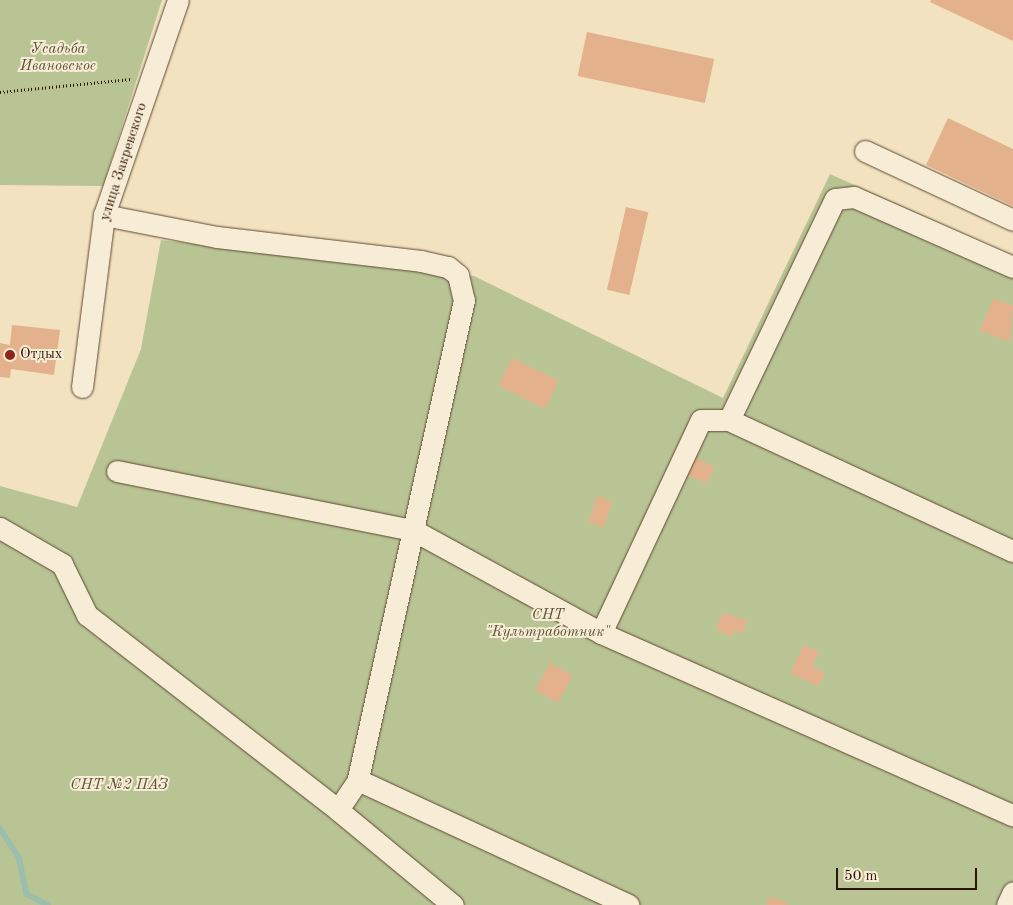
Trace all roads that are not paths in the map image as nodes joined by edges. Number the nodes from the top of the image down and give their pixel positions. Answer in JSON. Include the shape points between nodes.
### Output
{"nodes":[{"id":1,"x":178,"y":0,"type":"edge"},
{"id":2,"x":865,"y":151,"type":"dead end"},
{"id":3,"x":104,"y":215,"type":"junction"},
{"id":4,"x":1013,"y":220,"type":"edge"},
{"id":5,"x":1013,"y":267,"type":"edge"},
{"id":6,"x":82,"y":387,"type":"dead end"},
{"id":7,"x":729,"y":420,"type":"junction"},
{"id":8,"x":117,"y":470,"type":"dead end"},
{"id":9,"x":0,"y":528,"type":"edge"},
{"id":10,"x":412,"y":530,"type":"junction"},
{"id":11,"x":1013,"y":551,"type":"edge"},
{"id":12,"x":600,"y":633,"type":"junction"},
{"id":13,"x":358,"y":780,"type":"junction"},
{"id":14,"x":338,"y":810,"type":"junction"},
{"id":15,"x":1013,"y":816,"type":"edge"},
{"id":16,"x":1013,"y":892,"type":"edge"},
{"id":17,"x":453,"y":905,"type":"edge"},
{"id":18,"x":628,"y":905,"type":"edge"},
{"id":19,"x":1007,"y":905,"type":"edge"}],
"edges":[{"from":1,"to":3,"type":"street","name":"улица Закревского"},
{"from":2,"to":4,"type":"street"},
{"from":3,"to":6,"type":"street","name":"улица Закревского"},
{"from":3,"to":10,"type":"street","via":[[217,237],[421,260],[448,267],[458,275],[464,300]]},
{"from":5,"to":7,"type":"street","via":[[854,197],[835,200]]},
{"from":7,"to":11,"type":"street"},
{"from":7,"to":12,"type":"street","via":[[701,420]]},
{"from":8,"to":10,"type":"street"},
{"from":9,"to":14,"type":"street","via":[[62,564],[87,616]]},
{"from":10,"to":12,"type":"street"},
{"from":10,"to":13,"type":"street"},
{"from":12,"to":15,"type":"street"},
{"from":13,"to":14,"type":"street"},
{"from":13,"to":18,"type":"street"},
{"from":14,"to":17,"type":"street"},
{"from":16,"to":19,"type":"street"}]}
